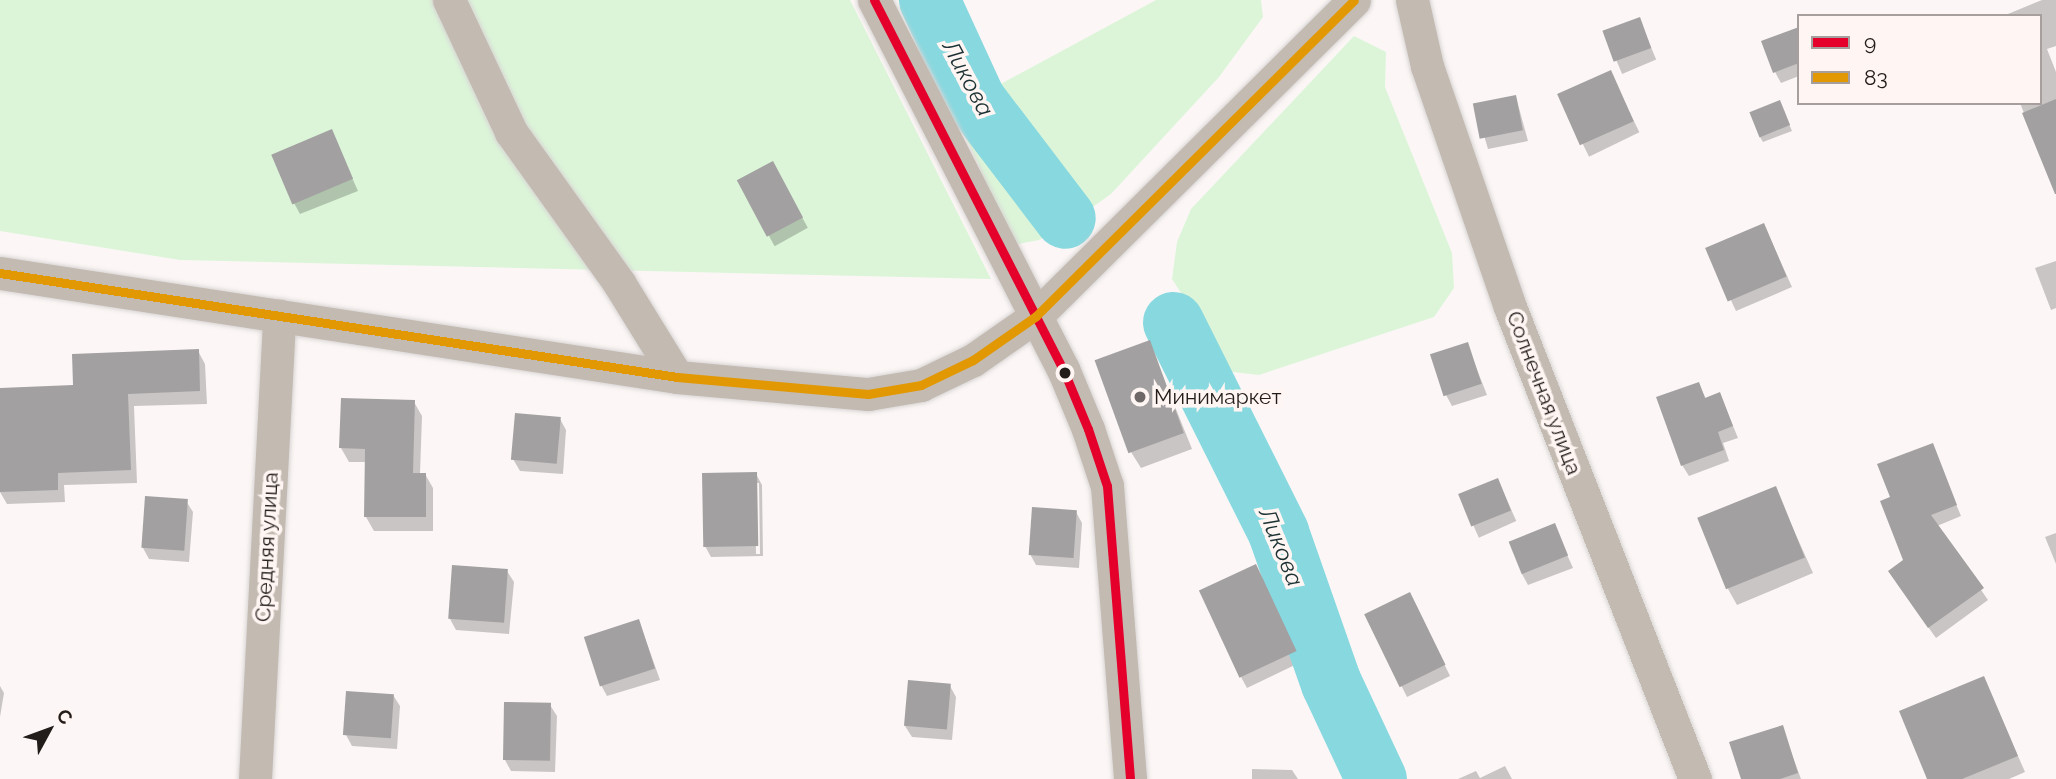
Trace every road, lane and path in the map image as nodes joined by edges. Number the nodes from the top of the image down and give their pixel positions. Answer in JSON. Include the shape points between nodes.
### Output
{"nodes":[{"id":1,"x":449,"y":0,"type":"edge"},
{"id":2,"x":874,"y":0,"type":"edge"},
{"id":3,"x":1354,"y":0,"type":"edge"},
{"id":4,"x":1412,"y":0,"type":"edge"},
{"id":5,"x":0,"y":273,"type":"edge"},
{"id":6,"x":279,"y":316,"type":"junction"},
{"id":7,"x":1036,"y":316,"type":"junction"},
{"id":8,"x":677,"y":377,"type":"junction"},
{"id":9,"x":255,"y":779,"type":"edge"},
{"id":10,"x":1130,"y":779,"type":"edge"},
{"id":11,"x":1695,"y":779,"type":"edge"}],
"edges":[{"from":1,"to":8,"type":"street","via":[[511,132],[619,283]]},
{"from":2,"to":7,"type":"street"},
{"from":3,"to":7,"type":"street"},
{"from":4,"to":11,"type":"street","name":"Солнечная улица","via":[[1427,66],[1510,307]]},
{"from":5,"to":6,"type":"street"},
{"from":6,"to":8,"type":"street"},
{"from":6,"to":9,"type":"street","name":"Средняя улица"},
{"from":7,"to":8,"type":"street","via":[[973,360],[921,385],[869,394]]},
{"from":7,"to":10,"type":"street","via":[[1088,429],[1107,486]]}]}
